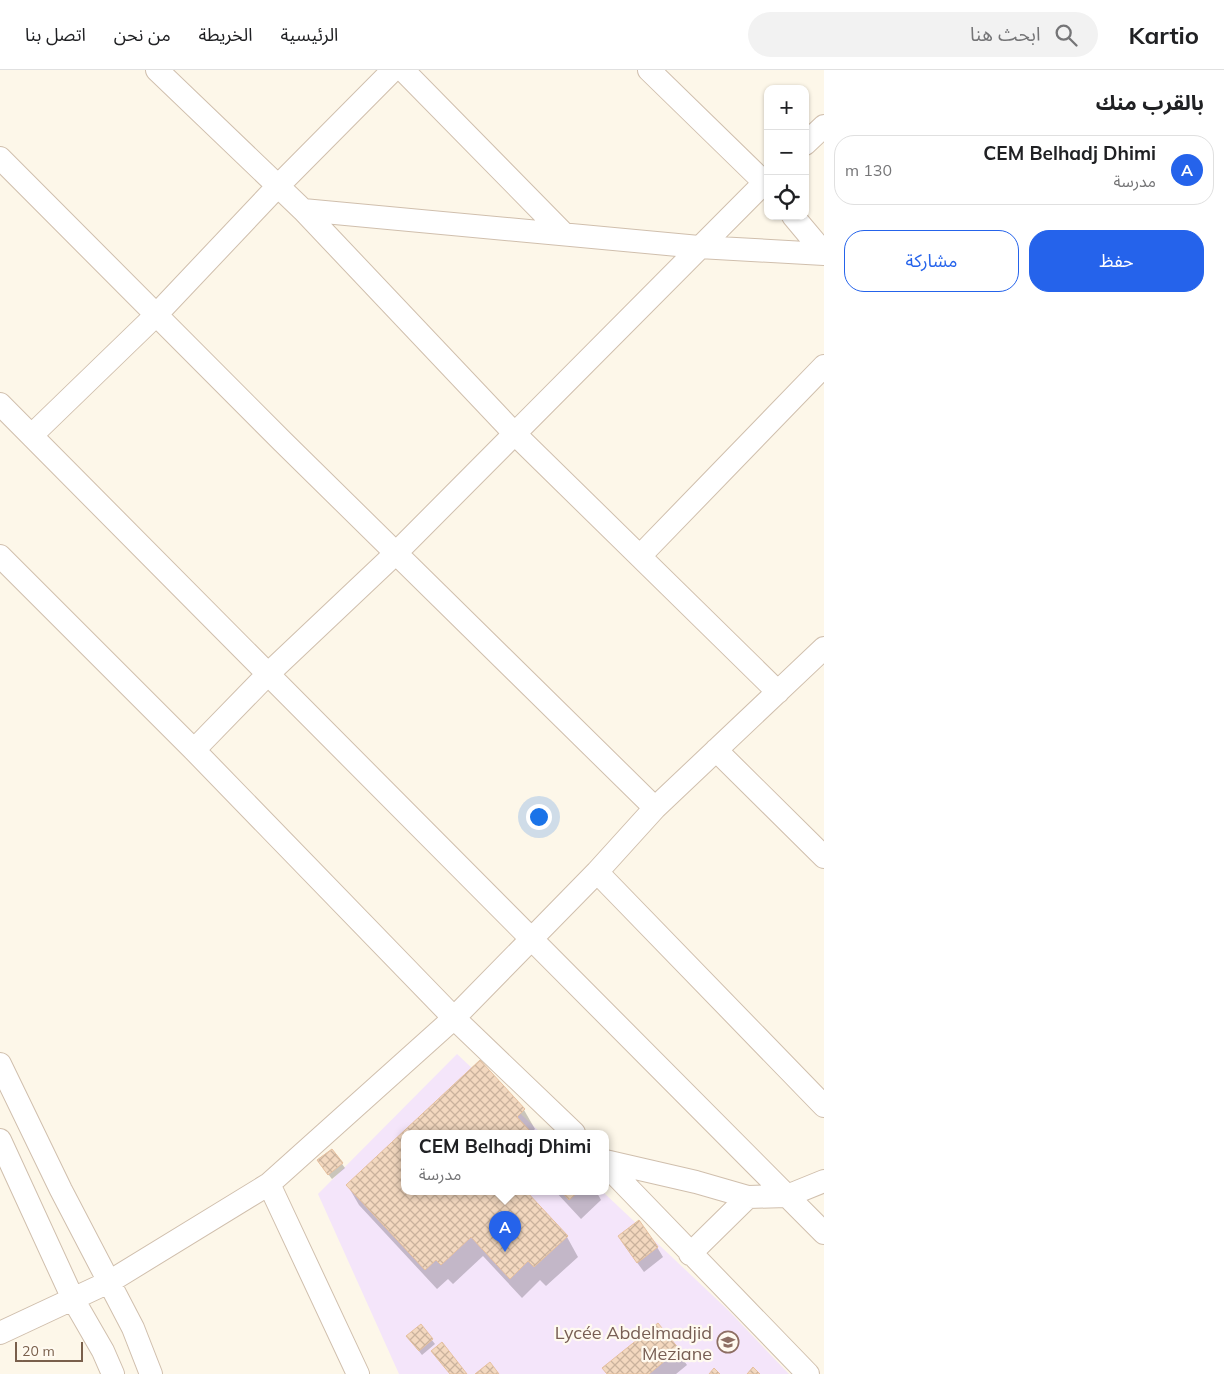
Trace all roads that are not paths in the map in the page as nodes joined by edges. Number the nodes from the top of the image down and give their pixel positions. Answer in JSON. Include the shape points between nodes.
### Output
{"nodes":[{"id":1,"x":157,"y":70,"type":"edge"},
{"id":2,"x":393,"y":70,"type":"edge"},
{"id":3,"x":403,"y":70,"type":"edge"},
{"id":4,"x":649,"y":70,"type":"edge"},
{"id":5,"x":824,"y":126,"type":"edge"},
{"id":6,"x":809,"y":140,"type":"edge"},
{"id":7,"x":0,"y":158,"type":"edge"},
{"id":8,"x":764,"y":179,"type":"edge"},
{"id":9,"x":764,"y":185,"type":"edge"},
{"id":10,"x":278,"y":187,"type":"junction"},
{"id":11,"x":303,"y":210,"type":"junction"},
{"id":12,"x":796,"y":220,"type":"edge"},
{"id":13,"x":564,"y":234,"type":"junction"},
{"id":14,"x":699,"y":247,"type":"junction"},
{"id":15,"x":824,"y":253,"type":"edge"},
{"id":16,"x":156,"y":315,"type":"junction"},
{"id":17,"x":824,"y":366,"type":"edge"},
{"id":18,"x":0,"y":404,"type":"edge"},
{"id":19,"x":514,"y":433,"type":"junction"},
{"id":20,"x":32,"y":435,"type":"junction"},
{"id":21,"x":396,"y":553,"type":"junction"},
{"id":22,"x":0,"y":556,"type":"edge"},
{"id":23,"x":640,"y":556,"type":"junction"},
{"id":24,"x":824,"y":648,"type":"edge"},
{"id":25,"x":268,"y":674,"type":"junction"},
{"id":26,"x":778,"y":692,"type":"junction"},
{"id":27,"x":194,"y":750,"type":"junction"},
{"id":28,"x":716,"y":750,"type":"junction"},
{"id":29,"x":655,"y":808,"type":"junction"},
{"id":30,"x":824,"y":857,"type":"edge"},
{"id":31,"x":597,"y":872,"type":"junction"},
{"id":32,"x":530,"y":939,"type":"junction"},
{"id":33,"x":454,"y":1018,"type":"junction"},
{"id":34,"x":0,"y":1064,"type":"edge"},
{"id":35,"x":824,"y":1106,"type":"edge"},
{"id":36,"x":26,"y":1121,"type":"junction"},
{"id":37,"x":571,"y":1130,"type":"edge"},
{"id":38,"x":0,"y":1134,"type":"edge"},
{"id":39,"x":0,"y":1140,"type":"edge"},
{"id":40,"x":609,"y":1163,"type":"edge"},
{"id":41,"x":609,"y":1166,"type":"edge"},
{"id":42,"x":824,"y":1181,"type":"edge"},
{"id":43,"x":270,"y":1184,"type":"junction"},
{"id":44,"x":787,"y":1196,"type":"junction"},
{"id":45,"x":748,"y":1197,"type":"junction"},
{"id":46,"x":824,"y":1233,"type":"edge"},
{"id":47,"x":690,"y":1254,"type":"junction"},
{"id":48,"x":109,"y":1282,"type":"junction"},
{"id":49,"x":73,"y":1299,"type":"junction"},
{"id":50,"x":0,"y":1333,"type":"edge"},
{"id":51,"x":114,"y":1374,"type":"edge"},
{"id":52,"x":151,"y":1374,"type":"edge"},
{"id":53,"x":358,"y":1374,"type":"edge"},
{"id":54,"x":808,"y":1374,"type":"edge"}],
"edges":[{"from":1,"to":10,"type":"street"},
{"from":2,"to":10,"type":"street"},
{"from":3,"to":13,"type":"street"},
{"from":4,"to":8,"type":"street"},
{"from":5,"to":6,"type":"street"},
{"from":7,"to":16,"type":"street"},
{"from":9,"to":14,"type":"street"},
{"from":10,"to":11,"type":"street"},
{"from":10,"to":16,"type":"street"},
{"from":11,"to":13,"type":"street"},
{"from":11,"to":19,"type":"street"},
{"from":12,"to":15,"type":"street"},
{"from":13,"to":14,"type":"street"},
{"from":14,"to":15,"type":"street"},
{"from":14,"to":19,"type":"street"},
{"from":16,"to":20,"type":"street"},
{"from":16,"to":21,"type":"street"},
{"from":17,"to":23,"type":"street"},
{"from":18,"to":20,"type":"street"},
{"from":19,"to":21,"type":"street"},
{"from":19,"to":23,"type":"street"},
{"from":20,"to":25,"type":"street"},
{"from":21,"to":25,"type":"street"},
{"from":21,"to":29,"type":"street"},
{"from":22,"to":27,"type":"street"},
{"from":23,"to":26,"type":"street"},
{"from":24,"to":26,"type":"street"},
{"from":25,"to":27,"type":"street"},
{"from":25,"to":32,"type":"street"},
{"from":26,"to":28,"type":"street"},
{"from":27,"to":33,"type":"street"},
{"from":28,"to":29,"type":"street"},
{"from":28,"to":30,"type":"street"},
{"from":29,"to":31,"type":"street"},
{"from":31,"to":32,"type":"street"},
{"from":31,"to":35,"type":"street"},
{"from":32,"to":33,"type":"street"},
{"from":32,"to":44,"type":"street"},
{"from":33,"to":37,"type":"street"},
{"from":33,"to":43,"type":"street"},
{"from":34,"to":36,"type":"street"},
{"from":36,"to":38,"type":"street"},
{"from":36,"to":48,"type":"street"},
{"from":39,"to":49,"type":"street"},
{"from":40,"to":45,"type":"street"},
{"from":41,"to":47,"type":"street"},
{"from":42,"to":44,"type":"street"},
{"from":43,"to":48,"type":"street"},
{"from":43,"to":53,"type":"street"},
{"from":44,"to":45,"type":"street"},
{"from":44,"to":46,"type":"street"},
{"from":45,"to":47,"type":"street"},
{"from":47,"to":54,"type":"street"},
{"from":48,"to":49,"type":"street"},
{"from":48,"to":52,"type":"street","via":[[133,1328]]},
{"from":49,"to":50,"type":"street"},
{"from":49,"to":51,"type":"street"}]}
